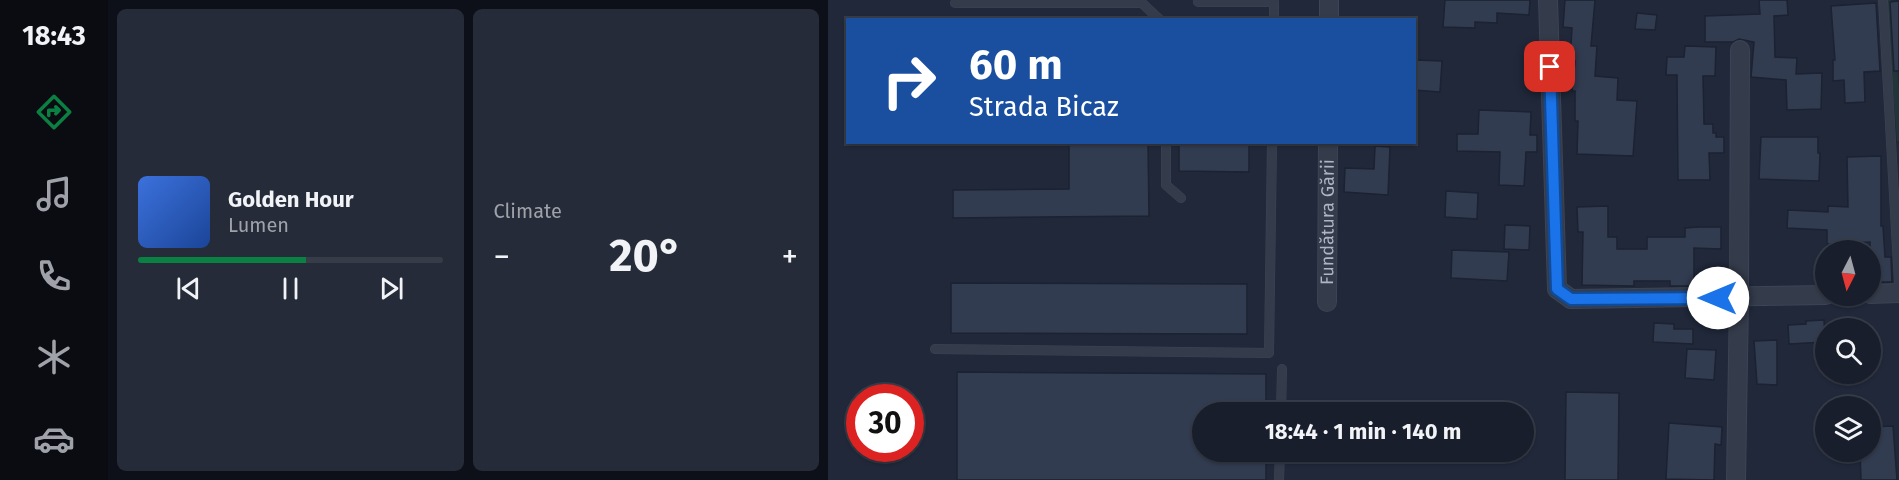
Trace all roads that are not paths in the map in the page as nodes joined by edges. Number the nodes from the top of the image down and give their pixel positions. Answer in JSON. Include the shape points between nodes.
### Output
{"nodes":[{"id":1,"x":1329,"y":0,"type":"edge"},
{"id":2,"x":1548,"y":0,"type":"edge"},
{"id":3,"x":1883,"y":0,"type":"edge"},
{"id":4,"x":1198,"y":2,"type":"dead end"},
{"id":5,"x":955,"y":3,"type":"dead end"},
{"id":6,"x":1158,"y":18,"type":"edge"},
{"id":7,"x":1274,"y":18,"type":"edge"},
{"id":8,"x":1329,"y":18,"type":"edge"},
{"id":9,"x":1740,"y":51,"type":"dead end"},
{"id":10,"x":1166,"y":144,"type":"edge"},
{"id":11,"x":1272,"y":144,"type":"edge"},
{"id":12,"x":1328,"y":144,"type":"edge"},
{"id":13,"x":1181,"y":198,"type":"dead end"},
{"id":14,"x":1899,"y":283,"type":"edge"},
{"id":15,"x":1899,"y":293,"type":"edge"},
{"id":16,"x":1881,"y":294,"type":"edge"},
{"id":17,"x":1815,"y":295,"type":"edge"},
{"id":18,"x":1739,"y":298,"type":"junction"},
{"id":19,"x":1327,"y":302,"type":"dead end"},
{"id":20,"x":935,"y":349,"type":"dead end"},
{"id":21,"x":1282,"y":369,"type":"dead end"},
{"id":22,"x":1281,"y":402,"type":"edge"},
{"id":23,"x":1280,"y":462,"type":"edge"},
{"id":24,"x":1279,"y":480,"type":"edge"},
{"id":25,"x":1736,"y":480,"type":"edge"}],
"edges":[{"from":1,"to":8,"type":"street"},
{"from":2,"to":18,"type":"street","via":[[1557,289],[1571,299]]},
{"from":3,"to":14,"type":"lane"},
{"from":4,"to":7,"type":"lane","via":[[1274,2]]},
{"from":5,"to":6,"type":"lane","via":[[1142,3]]},
{"from":9,"to":18,"type":"street"},
{"from":10,"to":13,"type":"lane","via":[[1166,185]]},
{"from":11,"to":20,"type":"lane","via":[[1269,353]]},
{"from":12,"to":19,"type":"street","name":"Fundătura Gării"},
{"from":15,"to":16,"type":"street"},
{"from":17,"to":18,"type":"street"},
{"from":18,"to":25,"type":"street"},
{"from":21,"to":22,"type":"lane"},
{"from":23,"to":24,"type":"lane"}]}
